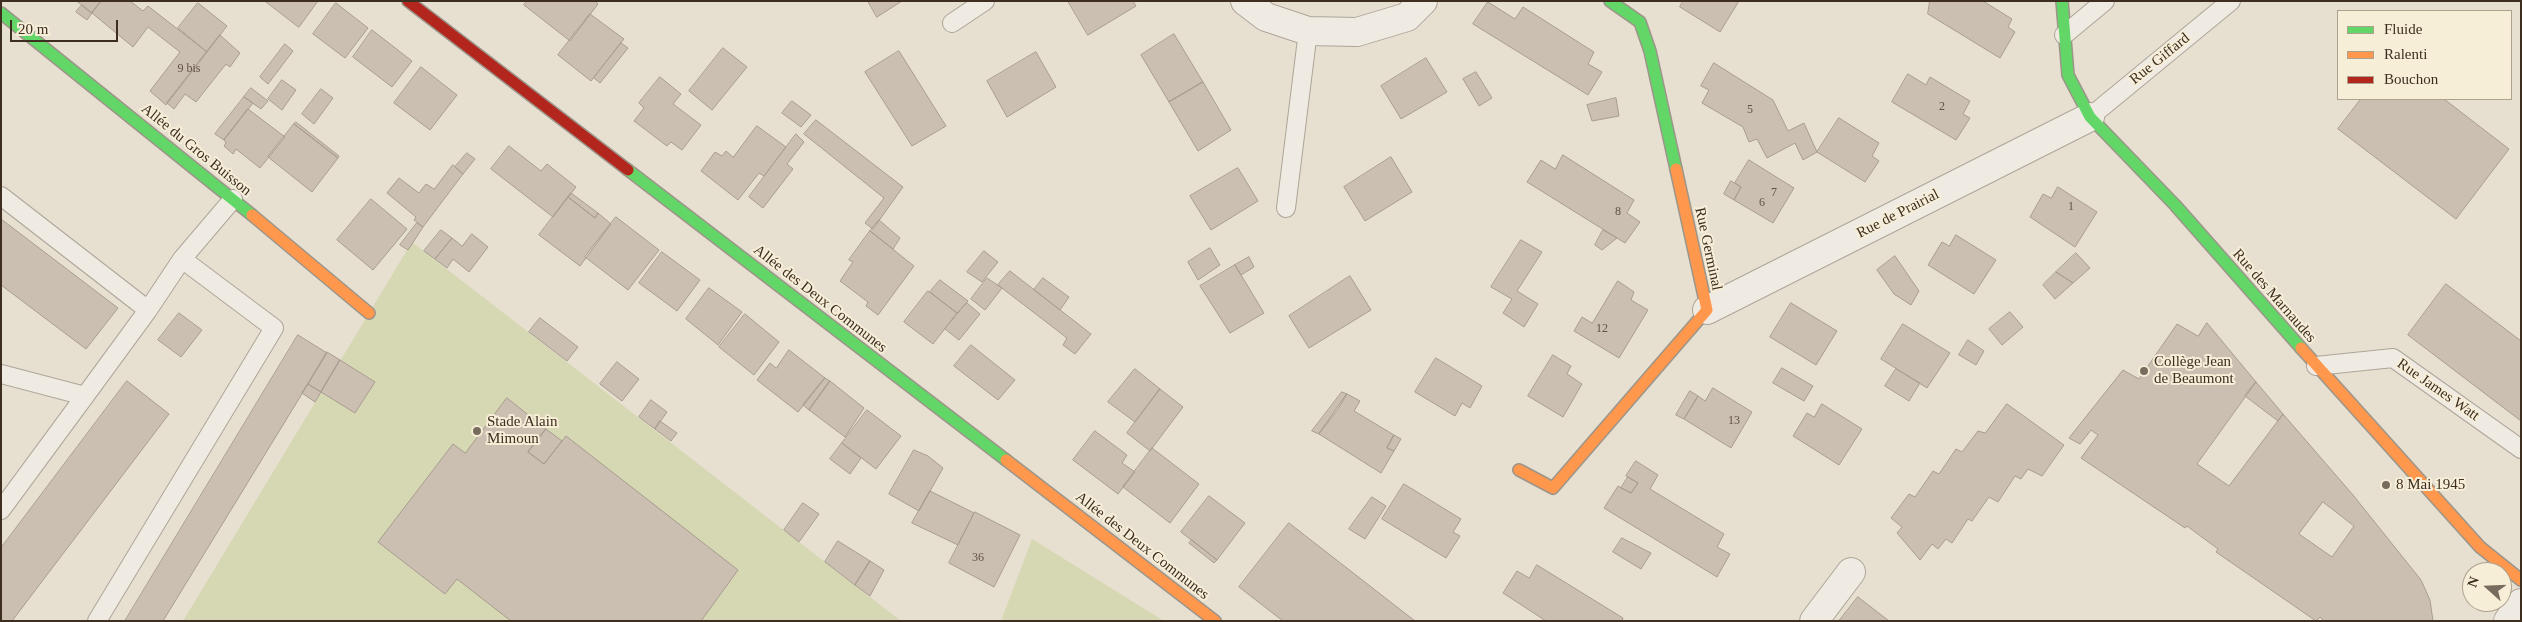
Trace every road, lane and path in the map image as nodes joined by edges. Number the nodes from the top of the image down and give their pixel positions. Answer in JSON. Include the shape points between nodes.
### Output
{"nodes":[{"id":1,"x":408,"y":1,"type":"edge"},
{"id":2,"x":985,"y":1,"type":"edge"},
{"id":3,"x":1245,"y":1,"type":"edge"},
{"id":4,"x":1423,"y":1,"type":"edge"},
{"id":5,"x":1610,"y":1,"type":"edge"},
{"id":6,"x":2062,"y":1,"type":"edge"},
{"id":7,"x":2105,"y":1,"type":"edge"},
{"id":8,"x":2231,"y":1,"type":"edge"},
{"id":9,"x":1,"y":13,"type":"edge"},
{"id":10,"x":952,"y":23,"type":"dead end"},
{"id":11,"x":1308,"y":31,"type":"junction"},
{"id":12,"x":2064,"y":35,"type":"junction"},
{"id":13,"x":2090,"y":116,"type":"junction"},
{"id":14,"x":1,"y":196,"type":"edge"},
{"id":15,"x":234,"y":198,"type":"junction"},
{"id":16,"x":1286,"y":208,"type":"dead end"},
{"id":17,"x":182,"y":259,"type":"junction"},
{"id":18,"x":148,"y":310,"type":"junction"},
{"id":19,"x":1707,"y":310,"type":"junction"},
{"id":20,"x":370,"y":313,"type":"dead end"},
{"id":21,"x":2316,"y":366,"type":"junction"},
{"id":22,"x":1,"y":374,"type":"edge"},
{"id":23,"x":85,"y":396,"type":"junction"},
{"id":24,"x":2521,"y":449,"type":"edge"},
{"id":25,"x":1519,"y":470,"type":"dead end"},
{"id":26,"x":1,"y":510,"type":"edge"},
{"id":27,"x":1851,"y":572,"type":"dead end"},
{"id":28,"x":2521,"y":580,"type":"edge"},
{"id":29,"x":2521,"y":603,"type":"edge"},
{"id":30,"x":97,"y":621,"type":"edge"},
{"id":31,"x":1215,"y":621,"type":"edge"},
{"id":32,"x":1814,"y":621,"type":"edge"},
{"id":33,"x":2508,"y":621,"type":"edge"}],
"edges":[{"from":1,"to":31,"type":"street","name":"Allée des Deux Communes"},
{"from":2,"to":10,"type":"lane"},
{"from":3,"to":11,"type":"street","via":[[1266,17]]},
{"from":4,"to":11,"type":"street","via":[[1407,17],[1357,32]]},
{"from":5,"to":19,"type":"street","name":"Rue Germinal","via":[[1640,22],[1650,51]]},
{"from":6,"to":12,"type":"street","name":"Rue des Marnaudes"},
{"from":7,"to":12,"type":"lane"},
{"from":8,"to":13,"type":"lane","name":"Rue Giffard"},
{"from":9,"to":15,"type":"street","name":"Allée du Gros Buisson"},
{"from":11,"to":16,"type":"lane"},
{"from":12,"to":13,"type":"street","name":"Rue des Marnaudes","via":[[2068,75]]},
{"from":13,"to":19,"type":"street","name":"Rue de Prairial"},
{"from":13,"to":21,"type":"street","name":"Rue des Marnaudes","via":[[2176,205]]},
{"from":14,"to":18,"type":"lane"},
{"from":15,"to":17,"type":"lane"},
{"from":15,"to":20,"type":"street","name":"Allée du Gros Buisson"},
{"from":17,"to":18,"type":"lane"},
{"from":17,"to":30,"type":"lane","via":[[274,328]]},
{"from":18,"to":23,"type":"lane"},
{"from":19,"to":25,"type":"street","name":"Rue Germinal","via":[[1553,488]]},
{"from":21,"to":24,"type":"lane","name":"Rue James Watt","via":[[2392,358]]},
{"from":21,"to":28,"type":"street","name":"Rue des Marnaudes","via":[[2480,547]]},
{"from":22,"to":23,"type":"lane"},
{"from":23,"to":26,"type":"lane"},
{"from":27,"to":32,"type":"street"},
{"from":29,"to":33,"type":"street"}]}
